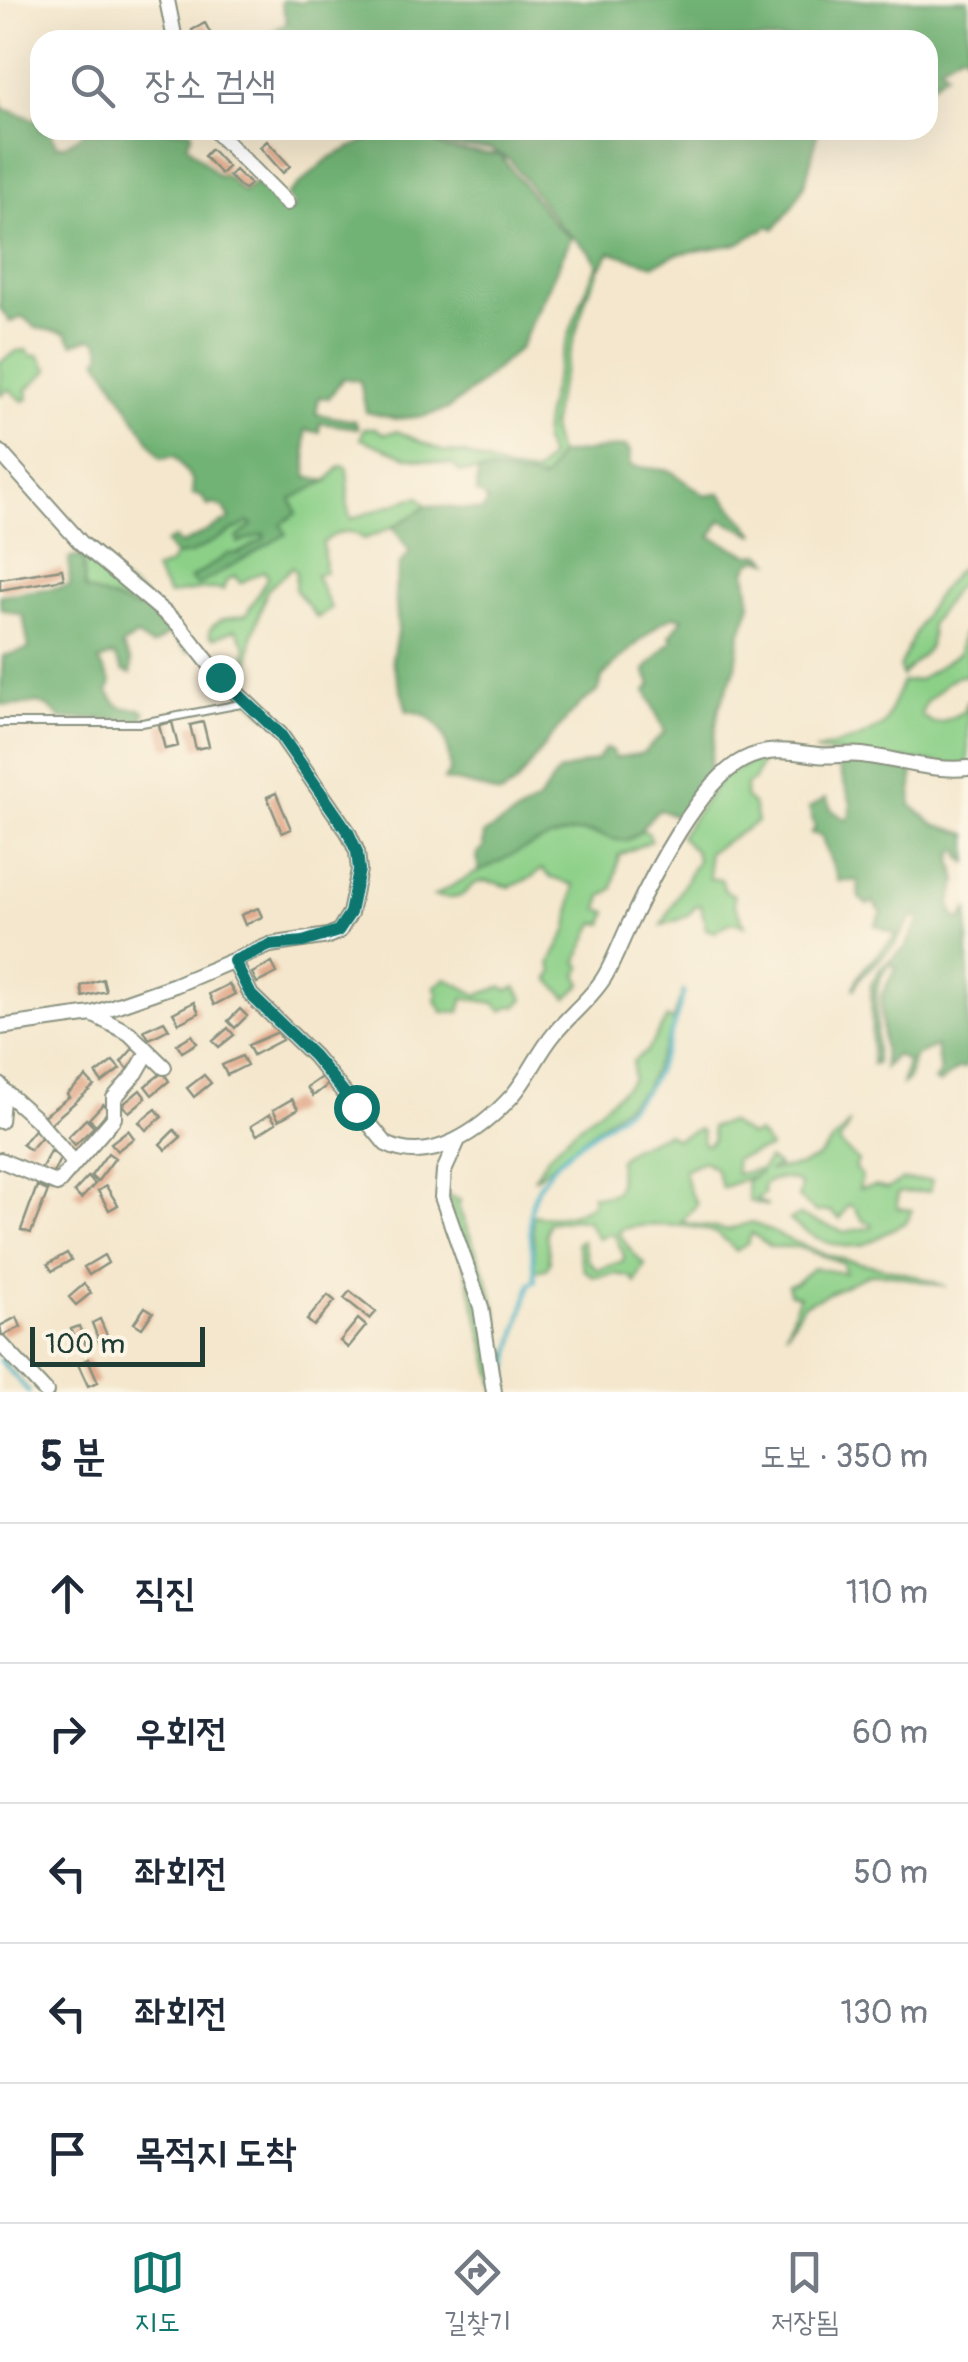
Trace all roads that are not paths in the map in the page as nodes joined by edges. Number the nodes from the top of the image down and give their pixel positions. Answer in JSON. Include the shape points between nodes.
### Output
{"nodes":[{"id":1,"x":167,"y":0,"type":"edge"},
{"id":2,"x":173,"y":30,"type":"edge"},
{"id":3,"x":224,"y":140,"type":"edge"},
{"id":4,"x":287,"y":203,"type":"dead end"},
{"id":5,"x":0,"y":452,"type":"edge"},
{"id":6,"x":247,"y":703,"type":"junction"},
{"id":7,"x":0,"y":723,"type":"edge"},
{"id":8,"x":968,"y":768,"type":"edge"},
{"id":9,"x":234,"y":961,"type":"junction"},
{"id":10,"x":92,"y":1014,"type":"junction"},
{"id":11,"x":0,"y":1027,"type":"edge"},
{"id":12,"x":148,"y":1052,"type":"junction"},
{"id":13,"x":164,"y":1068,"type":"dead end"},
{"id":14,"x":2,"y":1087,"type":"edge"},
{"id":15,"x":0,"y":1121,"type":"edge"},
{"id":16,"x":458,"y":1140,"type":"junction"},
{"id":17,"x":0,"y":1160,"type":"edge"},
{"id":18,"x":74,"y":1163,"type":"junction"},
{"id":19,"x":0,"y":1343,"type":"edge"},
{"id":20,"x":46,"y":1392,"type":"edge"},
{"id":21,"x":494,"y":1392,"type":"edge"}],
"edges":[{"from":1,"to":2,"type":"street"},
{"from":3,"to":4,"type":"street"},
{"from":5,"to":6,"type":"street","via":[[89,551],[178,624]]},
{"from":6,"to":7,"type":"lane","via":[[142,723]]},
{"from":6,"to":9,"type":"street","via":[[280,734],[320,790],[348,832],[359,870],[350,913],[338,931],[270,945]]},
{"from":8,"to":16,"type":"street","via":[[769,750],[729,768],[676,838],[606,976],[553,1034],[512,1096]]},
{"from":9,"to":10,"type":"street"},
{"from":9,"to":16,"type":"street","via":[[251,995],[314,1056],[386,1144],[428,1151]]},
{"from":10,"to":11,"type":"street"},
{"from":10,"to":12,"type":"street","via":[[130,1033]]},
{"from":12,"to":13,"type":"street"},
{"from":12,"to":18,"type":"street","via":[[114,1098],[114,1118]]},
{"from":14,"to":15,"type":"street"},
{"from":14,"to":18,"type":"street"},
{"from":16,"to":21,"type":"street","via":[[444,1171],[442,1197],[481,1307]]},
{"from":17,"to":18,"type":"street","via":[[52,1184]]},
{"from":19,"to":20,"type":"street"}]}
